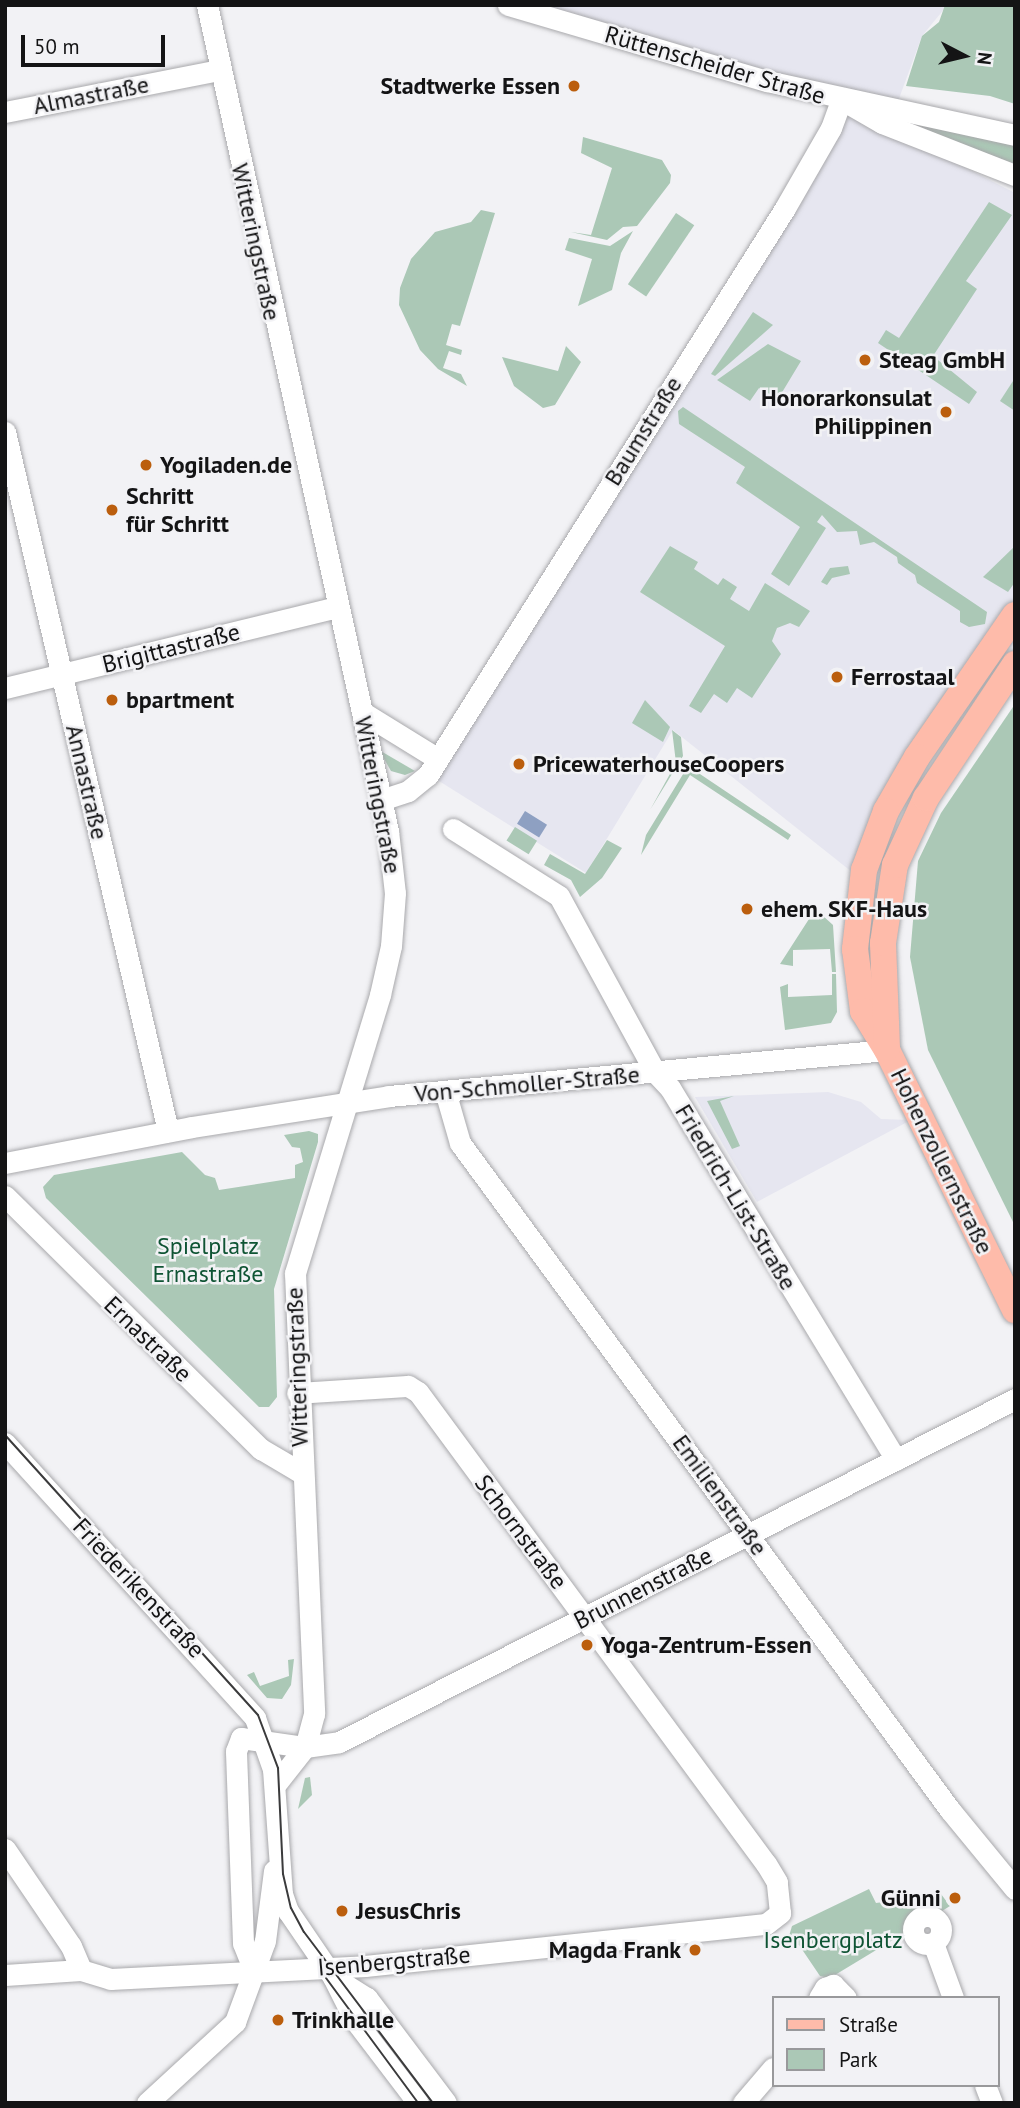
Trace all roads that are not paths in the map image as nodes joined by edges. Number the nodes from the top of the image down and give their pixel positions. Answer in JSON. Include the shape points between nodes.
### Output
{"nodes":[{"id":1,"x":207,"y":5,"type":"edge"},
{"id":2,"x":508,"y":5,"type":"edge"},
{"id":3,"x":219,"y":70,"type":"junction"},
{"id":4,"x":841,"y":100,"type":"junction"},
{"id":5,"x":5,"y":112,"type":"edge"},
{"id":6,"x":1015,"y":135,"type":"edge"},
{"id":7,"x":1015,"y":175,"type":"edge"},
{"id":8,"x":5,"y":432,"type":"edge"},
{"id":9,"x":338,"y":607,"type":"junction"},
{"id":10,"x":1015,"y":615,"type":"edge"},
{"id":11,"x":1015,"y":664,"type":"edge"},
{"id":12,"x":62,"y":675,"type":"junction"},
{"id":13,"x":5,"y":688,"type":"edge"},
{"id":14,"x":362,"y":712,"type":"junction"},
{"id":15,"x":438,"y":759,"type":"junction"},
{"id":16,"x":381,"y":800,"type":"junction"},
{"id":17,"x":453,"y":829,"type":"dead end"},
{"id":18,"x":887,"y":1050,"type":"junction"},
{"id":19,"x":655,"y":1072,"type":"junction"},
{"id":20,"x":445,"y":1091,"type":"junction"},
{"id":21,"x":347,"y":1102,"type":"junction"},
{"id":22,"x":168,"y":1131,"type":"junction"},
{"id":23,"x":5,"y":1163,"type":"edge"},
{"id":24,"x":5,"y":1196,"type":"edge"},
{"id":25,"x":1015,"y":1310,"type":"edge"},
{"id":26,"x":298,"y":1393,"type":"junction"},
{"id":27,"x":1015,"y":1399,"type":"edge"},
{"id":28,"x":5,"y":1443,"type":"edge"},
{"id":29,"x":896,"y":1460,"type":"junction"},
{"id":30,"x":300,"y":1472,"type":"junction"},
{"id":31,"x":749,"y":1533,"type":"junction"},
{"id":32,"x":585,"y":1619,"type":"junction"},
{"id":33,"x":264,"y":1738,"type":"junction"},
{"id":34,"x":305,"y":1747,"type":"junction"},
{"id":35,"x":275,"y":1786,"type":"junction"},
{"id":36,"x":5,"y":1849,"type":"edge"},
{"id":37,"x":278,"y":1856,"type":"junction"},
{"id":38,"x":1015,"y":1889,"type":"edge"},
{"id":39,"x":780,"y":1913,"type":"joint"},
{"id":40,"x":933,"y":1942,"type":"dead end"},
{"id":41,"x":81,"y":1970,"type":"junction"},
{"id":42,"x":329,"y":1972,"type":"junction"},
{"id":43,"x":255,"y":1973,"type":"junction"},
{"id":44,"x":5,"y":1975,"type":"edge"},
{"id":45,"x":820,"y":1996,"type":"edge"},
{"id":46,"x":844,"y":1996,"type":"edge"},
{"id":47,"x":952,"y":1996,"type":"edge"},
{"id":48,"x":772,"y":2069,"type":"edge"},
{"id":49,"x":147,"y":2103,"type":"edge"},
{"id":50,"x":418,"y":2103,"type":"edge"},
{"id":51,"x":446,"y":2103,"type":"edge"},
{"id":52,"x":743,"y":2103,"type":"edge"}],
"edges":[{"from":1,"to":3,"type":"street","name":"Witteringstraße"},
{"from":2,"to":4,"type":"street","name":"Rüttenscheider Straße"},
{"from":3,"to":5,"type":"street","name":"Almastraße"},
{"from":3,"to":9,"type":"street","name":"Witteringstraße"},
{"from":4,"to":6,"type":"street","name":"Rüttenscheider Straße","via":[[894,106]]},
{"from":4,"to":7,"type":"street","name":"Rüttenscheider Straße","via":[[882,123]]},
{"from":4,"to":15,"type":"street","name":"Baumstraße","via":[[831,128],[785,208]]},
{"from":8,"to":12,"type":"street","name":"Annastraße"},
{"from":9,"to":12,"type":"street","name":"Brigittastraße"},
{"from":9,"to":14,"type":"street","name":"Witteringstraße"},
{"from":10,"to":18,"type":"main road","name":"Hohenzollernstraße","via":[[917,757],[868,855],[856,917],[856,976],[863,1011]]},
{"from":11,"to":18,"type":"main road","name":"Hohenzollernstraße","via":[[926,799],[895,865],[883,943]]},
{"from":12,"to":13,"type":"street","name":"Brigittastraße"},
{"from":12,"to":22,"type":"street","name":"Annastraße"},
{"from":14,"to":15,"type":"street"},
{"from":14,"to":16,"type":"street","name":"Witteringstraße"},
{"from":15,"to":16,"type":"street","name":"Baumstraße","via":[[418,785]]},
{"from":16,"to":21,"type":"street","name":"Witteringstraße","via":[[394,872],[395,918],[385,976]]},
{"from":17,"to":19,"type":"street","name":"Friedrich-List-Straße","via":[[559,896]]},
{"from":18,"to":19,"type":"street","name":"Von-Schmoller-Straße"},
{"from":18,"to":25,"type":"main road","name":"Hohenzollernstraße"},
{"from":19,"to":20,"type":"street","name":"Von-Schmoller-Straße"},
{"from":19,"to":29,"type":"street","name":"Friedrich-List-Straße","via":[[670,1088]]},
{"from":20,"to":21,"type":"street","name":"Von-Schmoller-Straße"},
{"from":20,"to":31,"type":"street","name":"Emilienstraße","via":[[460,1143]]},
{"from":21,"to":22,"type":"street","name":"Von-Schmoller-Straße"},
{"from":21,"to":26,"type":"street","name":"Witteringstraße","via":[[295,1273]]},
{"from":22,"to":23,"type":"street","name":"Von-Schmoller-Straße"},
{"from":24,"to":30,"type":"street","name":"Ernastraße","via":[[261,1449]]},
{"from":26,"to":30,"type":"street","name":"Witteringstraße"},
{"from":26,"to":32,"type":"street","name":"Schornstraße","via":[[408,1386],[418,1392]]},
{"from":27,"to":29,"type":"street","name":"Brunnenstraße"},
{"from":28,"to":33,"type":"street","name":"Friederikenstraße","via":[[239,1697]]},
{"from":29,"to":31,"type":"street","name":"Brunnenstraße"},
{"from":30,"to":34,"type":"street","name":"Witteringstraße","via":[[314,1714]]},
{"from":31,"to":32,"type":"street","name":"Brunnenstraße"},
{"from":31,"to":38,"type":"street","name":"Emilienstraße","via":[[950,1810]]},
{"from":32,"to":34,"type":"street","name":"Brunnenstraße","via":[[339,1742]]},
{"from":32,"to":39,"type":"street","name":"Schornstraße","via":[[766,1864],[777,1882]]},
{"from":33,"to":34,"type":"street","name":"Brunnenstraße"},
{"from":33,"to":35,"type":"street"},
{"from":33,"to":43,"type":"street","via":[[241,1738],[236,1748],[243,1943]]},
{"from":34,"to":35,"type":"street","name":"Witteringstraße"},
{"from":35,"to":37,"type":"street"},
{"from":36,"to":41,"type":"street","via":[[71,1946]]},
{"from":37,"to":42,"type":"street","via":[[288,1911]]},
{"from":37,"to":43,"type":"street"},
{"from":39,"to":42,"type":"street","name":"Isenbergstraße","via":[[766,1924]]},
{"from":40,"to":47,"type":"street"},
{"from":41,"to":43,"type":"street","name":"Isenbergstraße","via":[[110,1979]]},
{"from":41,"to":44,"type":"street","name":"Isenbergstraße"},
{"from":42,"to":43,"type":"street","name":"Isenbergstraße"},
{"from":42,"to":50,"type":"street","via":[[354,2019]]},
{"from":42,"to":51,"type":"street","via":[[367,1998]]},
{"from":43,"to":49,"type":"street","via":[[235,2022]]},
{"from":45,"to":46,"type":"street","via":[[833,1985]]},
{"from":48,"to":52,"type":"street"}]}
